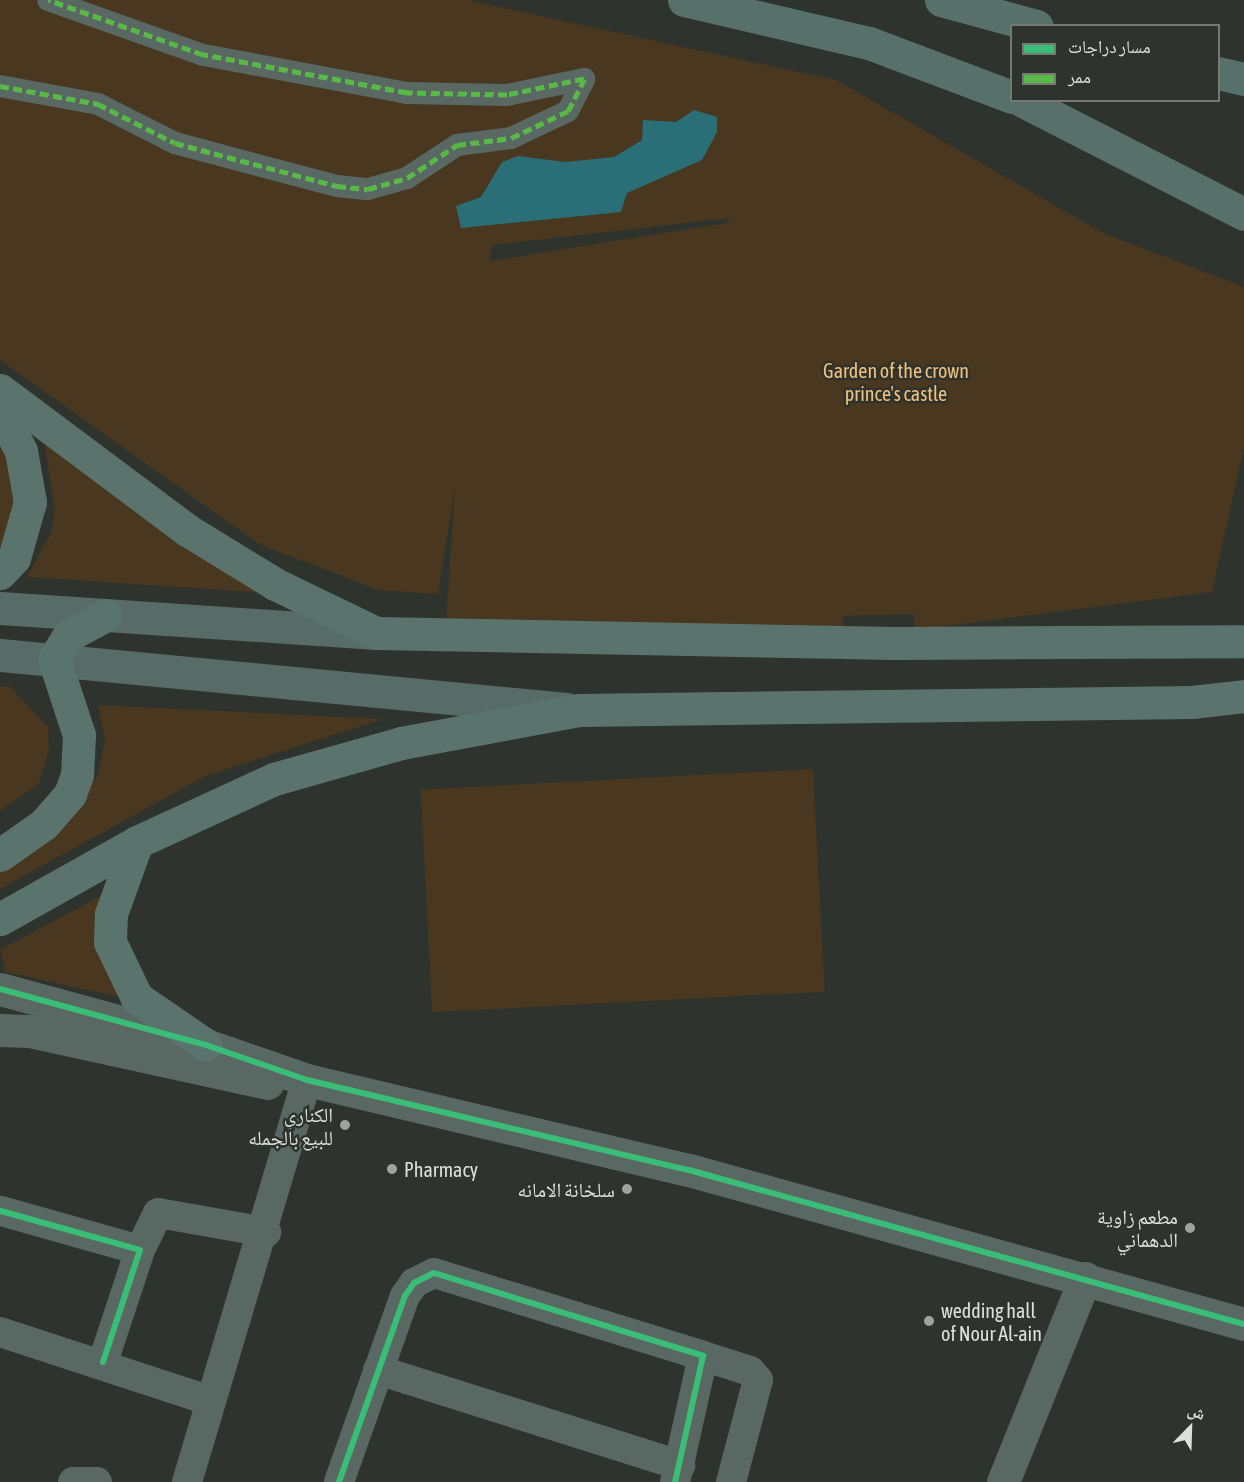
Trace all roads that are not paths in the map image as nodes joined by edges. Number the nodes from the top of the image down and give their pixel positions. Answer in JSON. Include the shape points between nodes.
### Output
{"nodes":[{"id":1,"x":48,"y":0,"type":"edge"},
{"id":2,"x":684,"y":0,"type":"edge"},
{"id":3,"x":941,"y":0,"type":"edge"},
{"id":4,"x":1030,"y":24,"type":"edge"},
{"id":5,"x":1220,"y":73,"type":"edge"},
{"id":6,"x":1244,"y":79,"type":"edge"},
{"id":7,"x":0,"y":86,"type":"edge"},
{"id":8,"x":1010,"y":97,"type":"edge"},
{"id":9,"x":1025,"y":102,"type":"edge"},
{"id":10,"x":1244,"y":214,"type":"edge"},
{"id":11,"x":0,"y":390,"type":"edge"},
{"id":12,"x":0,"y":410,"type":"edge"},
{"id":13,"x":0,"y":573,"type":"edge"},
{"id":14,"x":0,"y":608,"type":"edge"},
{"id":15,"x":106,"y":615,"type":"junction"},
{"id":16,"x":376,"y":633,"type":"junction"},
{"id":17,"x":1244,"y":641,"type":"edge"},
{"id":18,"x":0,"y":655,"type":"edge"},
{"id":19,"x":54,"y":659,"type":"junction"},
{"id":20,"x":1244,"y":696,"type":"edge"},
{"id":21,"x":579,"y":710,"type":"junction"},
{"id":22,"x":137,"y":842,"type":"junction"},
{"id":23,"x":0,"y":855,"type":"edge"},
{"id":24,"x":0,"y":919,"type":"edge"},
{"id":25,"x":0,"y":988,"type":"edge"},
{"id":26,"x":0,"y":1030,"type":"edge"},
{"id":27,"x":206,"y":1045,"type":"junction"},
{"id":28,"x":308,"y":1080,"type":"junction"},
{"id":29,"x":1,"y":1211,"type":"edge"},
{"id":30,"x":266,"y":1232,"type":"junction"},
{"id":31,"x":140,"y":1250,"type":"junction"},
{"id":32,"x":1085,"y":1278,"type":"junction"},
{"id":33,"x":1244,"y":1324,"type":"edge"},
{"id":34,"x":0,"y":1332,"type":"edge"},
{"id":35,"x":703,"y":1356,"type":"junction"},
{"id":36,"x":104,"y":1362,"type":"junction"},
{"id":37,"x":378,"y":1370,"type":"junction"},
{"id":38,"x":211,"y":1401,"type":"junction"},
{"id":39,"x":678,"y":1473,"type":"edge"},
{"id":40,"x":345,"y":1481,"type":"edge"},
{"id":41,"x":73,"y":1482,"type":"edge"},
{"id":42,"x":97,"y":1482,"type":"edge"},
{"id":43,"x":187,"y":1482,"type":"edge"},
{"id":44,"x":731,"y":1482,"type":"edge"},
{"id":45,"x":1003,"y":1482,"type":"edge"}],
"edges":[{"from":1,"to":7,"type":"street","via":[[203,55],[407,93],[507,95],[584,79],[568,111],[511,138],[457,145],[407,178],[369,189],[337,186],[175,143],[99,104]]},
{"from":2,"to":8,"type":"highway","via":[[869,43]]},
{"from":3,"to":4,"type":"highway"},
{"from":5,"to":6,"type":"highway"},
{"from":9,"to":10,"type":"highway"},
{"from":11,"to":16,"type":"main road","via":[[187,530],[275,584]]},
{"from":12,"to":13,"type":"main road","via":[[21,451],[30,502],[14,558]]},
{"from":14,"to":15,"type":"main road"},
{"from":15,"to":16,"type":"main road"},
{"from":15,"to":19,"type":"main road","via":[[69,635]]},
{"from":16,"to":17,"type":"main road","via":[[894,644]]},
{"from":18,"to":19,"type":"main road"},
{"from":19,"to":21,"type":"main road"},
{"from":19,"to":23,"type":"main road","via":[[80,735],[77,775],[58,811]]},
{"from":20,"to":21,"type":"main road","via":[[1192,702]]},
{"from":21,"to":22,"type":"main road","via":[[401,743],[274,779]]},
{"from":22,"to":24,"type":"main road"},
{"from":22,"to":27,"type":"main road","via":[[111,914],[110,942],[137,998]]},
{"from":25,"to":27,"type":"street"},
{"from":26,"to":28,"type":"street","via":[[29,1030],[259,1083]]},
{"from":27,"to":28,"type":"street"},
{"from":28,"to":30,"type":"street"},
{"from":28,"to":32,"type":"street","via":[[689,1170]]},
{"from":29,"to":31,"type":"street"},
{"from":30,"to":31,"type":"street","via":[[158,1213]]},
{"from":30,"to":38,"type":"street"},
{"from":31,"to":36,"type":"street"},
{"from":32,"to":33,"type":"street","via":[[1150,1302]]},
{"from":32,"to":45,"type":"street"},
{"from":34,"to":36,"type":"street"},
{"from":35,"to":37,"type":"street","via":[[434,1273],[414,1283],[405,1296]]},
{"from":35,"to":39,"type":"street"},
{"from":35,"to":44,"type":"street","via":[[750,1371],[758,1380]]},
{"from":36,"to":38,"type":"street"},
{"from":37,"to":39,"type":"street"},
{"from":37,"to":40,"type":"street"},
{"from":38,"to":43,"type":"street"},
{"from":41,"to":42,"type":"street"}]}
